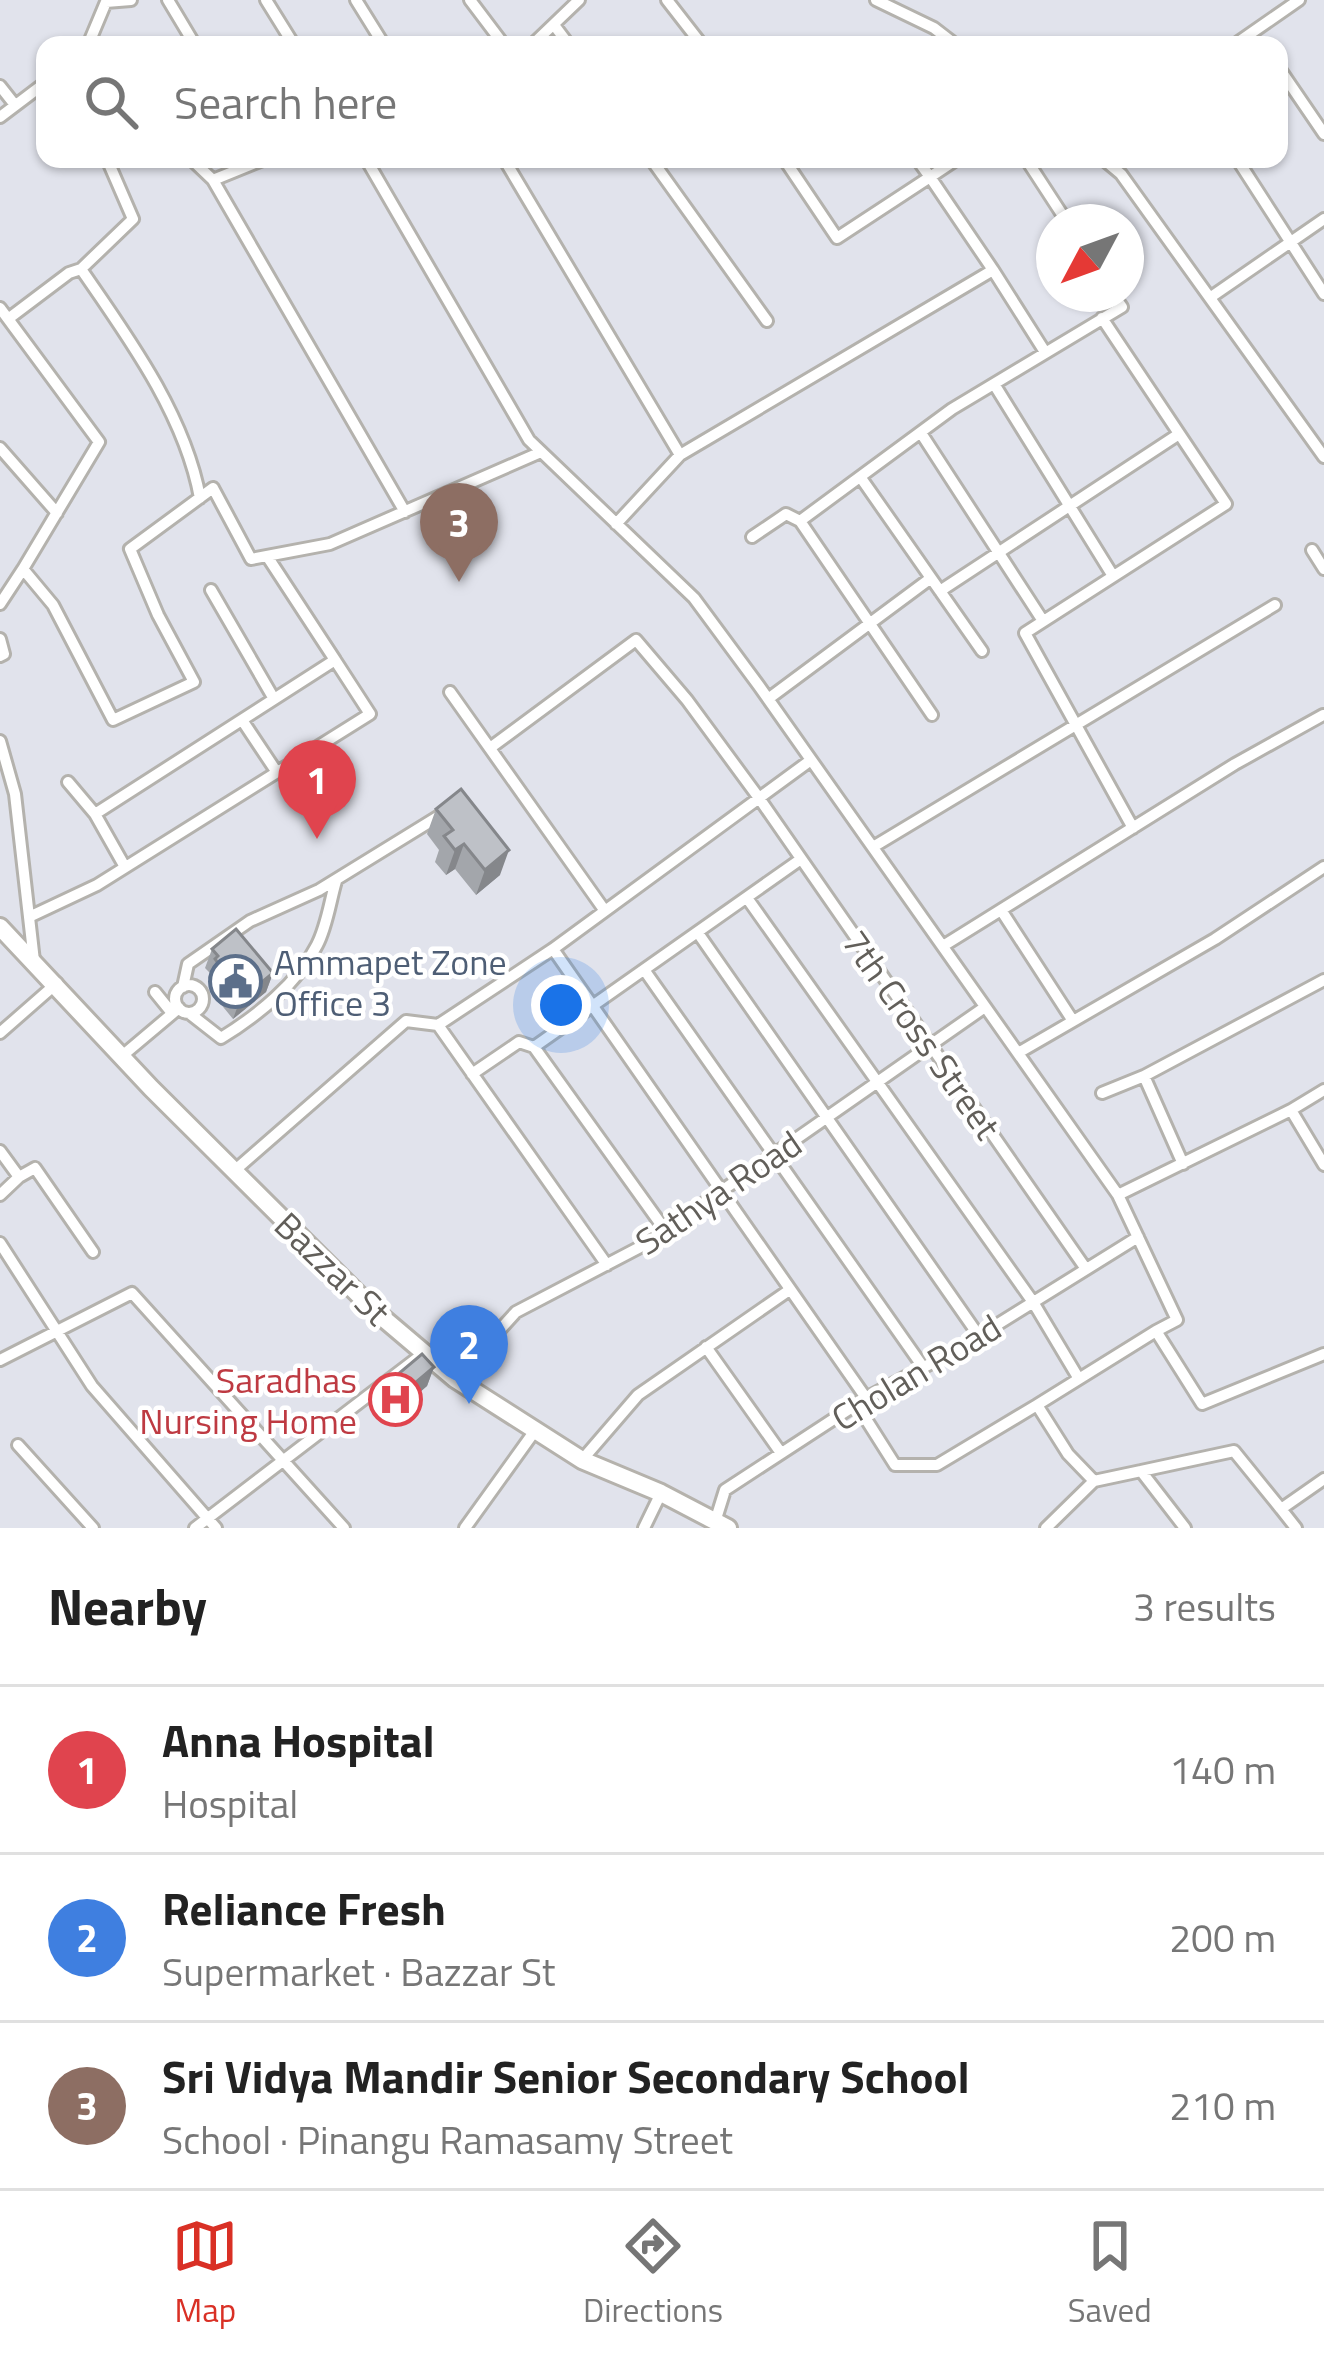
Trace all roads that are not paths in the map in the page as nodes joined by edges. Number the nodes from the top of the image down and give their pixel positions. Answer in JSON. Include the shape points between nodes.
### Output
{"nodes":[{"id":1,"x":131,"y":0,"type":"edge"},
{"id":2,"x":168,"y":0,"type":"edge"},
{"id":3,"x":266,"y":0,"type":"edge"},
{"id":4,"x":356,"y":0,"type":"edge"},
{"id":5,"x":470,"y":0,"type":"edge"},
{"id":6,"x":579,"y":0,"type":"edge"},
{"id":7,"x":668,"y":0,"type":"edge"},
{"id":8,"x":876,"y":0,"type":"edge"},
{"id":9,"x":1299,"y":0,"type":"edge"},
{"id":10,"x":106,"y":1,"type":"edge"},
{"id":11,"x":554,"y":25,"type":"junction"},
{"id":12,"x":1254,"y":31,"type":"junction"},
{"id":13,"x":92,"y":36,"type":"edge"},
{"id":14,"x":190,"y":36,"type":"edge"},
{"id":15,"x":288,"y":36,"type":"edge"},
{"id":16,"x":378,"y":36,"type":"edge"},
{"id":17,"x":497,"y":36,"type":"edge"},
{"id":18,"x":542,"y":36,"type":"edge"},
{"id":19,"x":562,"y":36,"type":"edge"},
{"id":20,"x":695,"y":36,"type":"edge"},
{"id":21,"x":944,"y":36,"type":"edge"},
{"id":22,"x":1247,"y":36,"type":"edge"},
{"id":23,"x":1258,"y":36,"type":"edge"},
{"id":24,"x":1288,"y":81,"type":"edge"},
{"id":25,"x":0,"y":86,"type":"edge"},
{"id":26,"x":36,"y":90,"type":"edge"},
{"id":27,"x":15,"y":105,"type":"junction"},
{"id":28,"x":0,"y":116,"type":"edge"},
{"id":29,"x":1324,"y":134,"type":"edge"},
{"id":30,"x":111,"y":168,"type":"edge"},
{"id":31,"x":200,"y":168,"type":"edge"},
{"id":32,"x":241,"y":168,"type":"edge"},
{"id":33,"x":371,"y":168,"type":"edge"},
{"id":34,"x":509,"y":168,"type":"edge"},
{"id":35,"x":657,"y":168,"type":"edge"},
{"id":36,"x":790,"y":168,"type":"edge"},
{"id":37,"x":924,"y":168,"type":"edge"},
{"id":38,"x":944,"y":168,"type":"edge"},
{"id":39,"x":1032,"y":168,"type":"edge"},
{"id":40,"x":1114,"y":168,"type":"edge"},
{"id":41,"x":1243,"y":168,"type":"edge"},
{"id":42,"x":931,"y":177,"type":"junction"},
{"id":43,"x":213,"y":180,"type":"junction"},
{"id":44,"x":1055,"y":204,"type":"edge"},
{"id":45,"x":1324,"y":219,"type":"edge"},
{"id":46,"x":1292,"y":241,"type":"junction"},
{"id":47,"x":81,"y":269,"type":"junction"},
{"id":48,"x":993,"y":270,"type":"junction"},
{"id":49,"x":1324,"y":294,"type":"edge"},
{"id":50,"x":1210,"y":297,"type":"junction"},
{"id":51,"x":1113,"y":312,"type":"edge"},
{"id":52,"x":4,"y":314,"type":"edge"},
{"id":53,"x":1102,"y":317,"type":"junction"},
{"id":54,"x":767,"y":321,"type":"dead end"},
{"id":55,"x":1045,"y":352,"type":"junction"},
{"id":56,"x":994,"y":384,"type":"junction"},
{"id":57,"x":921,"y":433,"type":"junction"},
{"id":58,"x":1179,"y":434,"type":"junction"},
{"id":59,"x":0,"y":448,"type":"edge"},
{"id":60,"x":541,"y":452,"type":"junction"},
{"id":61,"x":680,"y":455,"type":"junction"},
{"id":62,"x":1324,"y":457,"type":"edge"},
{"id":63,"x":861,"y":478,"type":"junction"},
{"id":64,"x":200,"y":498,"type":"junction"},
{"id":65,"x":1070,"y":506,"type":"junction"},
{"id":66,"x":405,"y":512,"type":"junction"},
{"id":67,"x":56,"y":513,"type":"junction"},
{"id":68,"x":800,"y":521,"type":"junction"},
{"id":69,"x":616,"y":524,"type":"junction"},
{"id":70,"x":752,"y":537,"type":"dead end"},
{"id":71,"x":1312,"y":550,"type":"dead end"},
{"id":72,"x":998,"y":553,"type":"junction"},
{"id":73,"x":267,"y":556,"type":"junction"},
{"id":74,"x":23,"y":569,"type":"junction"},
{"id":75,"x":1324,"y":569,"type":"edge"},
{"id":76,"x":1113,"y":576,"type":"junction"},
{"id":77,"x":931,"y":578,"type":"junction"},
{"id":78,"x":211,"y":590,"type":"dead end"},
{"id":79,"x":940,"y":591,"type":"junction"},
{"id":80,"x":0,"y":604,"type":"edge"},
{"id":81,"x":1275,"y":605,"type":"dead end"},
{"id":82,"x":868,"y":621,"type":"junction"},
{"id":83,"x":1043,"y":621,"type":"junction"},
{"id":84,"x":0,"y":639,"type":"edge"},
{"id":85,"x":982,"y":651,"type":"dead end"},
{"id":86,"x":0,"y":656,"type":"edge"},
{"id":87,"x":335,"y":660,"type":"junction"},
{"id":88,"x":450,"y":692,"type":"dead end"},
{"id":89,"x":274,"y":699,"type":"junction"},
{"id":90,"x":768,"y":699,"type":"junction"},
{"id":91,"x":932,"y":715,"type":"dead end"},
{"id":92,"x":1323,"y":715,"type":"edge"},
{"id":93,"x":242,"y":720,"type":"junction"},
{"id":94,"x":1077,"y":724,"type":"junction"},
{"id":95,"x":0,"y":741,"type":"edge"},
{"id":96,"x":490,"y":748,"type":"junction"},
{"id":97,"x":811,"y":760,"type":"junction"},
{"id":98,"x":276,"y":771,"type":"junction"},
{"id":99,"x":68,"y":782,"type":"dead end"},
{"id":100,"x":759,"y":798,"type":"junction"},
{"id":101,"x":447,"y":812,"type":"edge"},
{"id":102,"x":95,"y":814,"type":"junction"},
{"id":103,"x":1133,"y":828,"type":"junction"},
{"id":104,"x":873,"y":848,"type":"junction"},
{"id":105,"x":801,"y":860,"type":"junction"},
{"id":106,"x":125,"y":867,"type":"junction"},
{"id":107,"x":1324,"y":867,"type":"edge"},
{"id":108,"x":336,"y":880,"type":"junction"},
{"id":109,"x":747,"y":898,"type":"junction"},
{"id":110,"x":1001,"y":910,"type":"junction"},
{"id":111,"x":604,"y":911,"type":"junction"},
{"id":112,"x":29,"y":917,"type":"junction"},
{"id":113,"x":0,"y":927,"type":"edge"},
{"id":114,"x":698,"y":933,"type":"junction"},
{"id":115,"x":943,"y":946,"type":"junction"},
{"id":116,"x":553,"y":950,"type":"junction"},
{"id":117,"x":34,"y":961,"type":"junction"},
{"id":118,"x":307,"y":962,"type":"junction"},
{"id":119,"x":333,"y":965,"type":"dead end"},
{"id":120,"x":645,"y":971,"type":"junction"},
{"id":121,"x":1324,"y":980,"type":"edge"},
{"id":122,"x":57,"y":983,"type":"junction"},
{"id":123,"x":183,"y":987,"type":"junction"},
{"id":124,"x":155,"y":992,"type":"dead end"},
{"id":125,"x":985,"y":1007,"type":"junction"},
{"id":126,"x":593,"y":1008,"type":"junction"},
{"id":127,"x":180,"y":1012,"type":"junction"},
{"id":128,"x":1073,"y":1021,"type":"junction"},
{"id":129,"x":438,"y":1025,"type":"junction"},
{"id":130,"x":0,"y":1034,"type":"edge"},
{"id":131,"x":929,"y":1046,"type":"junction"},
{"id":132,"x":534,"y":1047,"type":"junction"},
{"id":133,"x":1018,"y":1053,"type":"junction"},
{"id":134,"x":122,"y":1056,"type":"junction"},
{"id":135,"x":472,"y":1074,"type":"junction"},
{"id":136,"x":1144,"y":1076,"type":"junction"},
{"id":137,"x":877,"y":1082,"type":"junction"},
{"id":138,"x":1324,"y":1090,"type":"edge"},
{"id":139,"x":1102,"y":1093,"type":"dead end"},
{"id":140,"x":1291,"y":1110,"type":"junction"},
{"id":141,"x":825,"y":1118,"type":"junction"},
{"id":142,"x":0,"y":1151,"type":"edge"},
{"id":143,"x":774,"y":1153,"type":"junction"},
{"id":144,"x":1183,"y":1164,"type":"junction"},
{"id":145,"x":1324,"y":1165,"type":"edge"},
{"id":146,"x":234,"y":1171,"type":"junction"},
{"id":147,"x":19,"y":1177,"type":"junction"},
{"id":148,"x":720,"y":1191,"type":"junction"},
{"id":149,"x":1118,"y":1195,"type":"junction"},
{"id":150,"x":0,"y":1196,"type":"edge"},
{"id":151,"x":665,"y":1230,"type":"junction"},
{"id":152,"x":1138,"y":1237,"type":"junction"},
{"id":153,"x":0,"y":1243,"type":"edge"},
{"id":154,"x":94,"y":1252,"type":"dead end"},
{"id":155,"x":607,"y":1265,"type":"junction"},
{"id":156,"x":1086,"y":1269,"type":"junction"},
{"id":157,"x":788,"y":1291,"type":"junction"},
{"id":158,"x":1033,"y":1302,"type":"junction"},
{"id":159,"x":1156,"y":1331,"type":"junction"},
{"id":160,"x":56,"y":1332,"type":"junction"},
{"id":161,"x":979,"y":1336,"type":"junction"},
{"id":162,"x":706,"y":1347,"type":"junction"},
{"id":163,"x":424,"y":1353,"type":"junction"},
{"id":164,"x":1324,"y":1354,"type":"edge"},
{"id":165,"x":0,"y":1360,"type":"edge"},
{"id":166,"x":923,"y":1367,"type":"junction"},
{"id":167,"x":455,"y":1378,"type":"junction"},
{"id":168,"x":1078,"y":1379,"type":"junction"},
{"id":169,"x":861,"y":1401,"type":"junction"},
{"id":170,"x":1037,"y":1405,"type":"junction"},
{"id":171,"x":534,"y":1432,"type":"junction"},
{"id":172,"x":18,"y":1445,"type":"dead end"},
{"id":173,"x":781,"y":1454,"type":"junction"},
{"id":174,"x":582,"y":1460,"type":"junction"},
{"id":175,"x":284,"y":1461,"type":"junction"},
{"id":176,"x":1142,"y":1471,"type":"junction"},
{"id":177,"x":1324,"y":1479,"type":"edge"},
{"id":178,"x":1094,"y":1481,"type":"junction"},
{"id":179,"x":661,"y":1493,"type":"junction"},
{"id":180,"x":1281,"y":1509,"type":"junction"},
{"id":181,"x":212,"y":1523,"type":"edge"},
{"id":182,"x":721,"y":1526,"type":"edge"},
{"id":183,"x":93,"y":1528,"type":"edge"},
{"id":184,"x":195,"y":1528,"type":"edge"},
{"id":185,"x":344,"y":1528,"type":"edge"},
{"id":186,"x":465,"y":1528,"type":"edge"},
{"id":187,"x":644,"y":1528,"type":"edge"},
{"id":188,"x":1046,"y":1528,"type":"edge"},
{"id":189,"x":1185,"y":1528,"type":"edge"},
{"id":190,"x":1296,"y":1528,"type":"edge"}],
"edges":[{"from":1,"to":10,"type":"street"},
{"from":2,"to":14,"type":"street"},
{"from":3,"to":15,"type":"street"},
{"from":4,"to":16,"type":"street"},
{"from":5,"to":17,"type":"street"},
{"from":6,"to":11,"type":"street"},
{"from":7,"to":20,"type":"street"},
{"from":8,"to":21,"type":"street"},
{"from":9,"to":12,"type":"street"},
{"from":10,"to":13,"type":"street"},
{"from":11,"to":18,"type":"street"},
{"from":11,"to":19,"type":"street"},
{"from":12,"to":22,"type":"street"},
{"from":12,"to":23,"type":"street"},
{"from":24,"to":29,"type":"street"},
{"from":25,"to":27,"type":"street"},
{"from":26,"to":27,"type":"street"},
{"from":27,"to":28,"type":"street"},
{"from":30,"to":47,"type":"street","via":[[133,219]]},
{"from":31,"to":43,"type":"street"},
{"from":32,"to":43,"type":"street"},
{"from":33,"to":60,"type":"street"},
{"from":34,"to":61,"type":"street"},
{"from":35,"to":54,"type":"street"},
{"from":36,"to":42,"type":"street","via":[[837,238]]},
{"from":37,"to":42,"type":"street"},
{"from":38,"to":42,"type":"street"},
{"from":39,"to":44,"type":"street"},
{"from":40,"to":50,"type":"street"},
{"from":41,"to":46,"type":"street"},
{"from":42,"to":48,"type":"street"},
{"from":43,"to":66,"type":"street"},
{"from":45,"to":46,"type":"street"},
{"from":46,"to":49,"type":"street"},
{"from":46,"to":50,"type":"street"},
{"from":47,"to":52,"type":"street"},
{"from":47,"to":64,"type":"street","via":[[172,418]]},
{"from":48,"to":55,"type":"street"},
{"from":48,"to":61,"type":"street"},
{"from":50,"to":62,"type":"street"},
{"from":51,"to":53,"type":"street"},
{"from":52,"to":67,"type":"street","via":[[99,442]]},
{"from":53,"to":55,"type":"street"},
{"from":53,"to":58,"type":"street"},
{"from":55,"to":56,"type":"street"},
{"from":56,"to":57,"type":"street"},
{"from":56,"to":65,"type":"street"},
{"from":57,"to":63,"type":"street"},
{"from":57,"to":72,"type":"street"},
{"from":58,"to":65,"type":"street"},
{"from":58,"to":76,"type":"street","via":[[1226,504]]},
{"from":59,"to":67,"type":"street"},
{"from":60,"to":66,"type":"street"},
{"from":60,"to":69,"type":"street"},
{"from":61,"to":69,"type":"street"},
{"from":63,"to":68,"type":"street"},
{"from":63,"to":77,"type":"street"},
{"from":64,"to":73,"type":"street","via":[[214,488],[251,559]]},
{"from":64,"to":74,"type":"street","via":[[130,549],[194,682],[112,720],[53,605]]},
{"from":65,"to":72,"type":"street"},
{"from":65,"to":76,"type":"street"},
{"from":66,"to":73,"type":"street","via":[[330,544]]},
{"from":67,"to":74,"type":"street"},
{"from":68,"to":70,"type":"street","via":[[786,514]]},
{"from":68,"to":82,"type":"street"},
{"from":69,"to":90,"type":"street","via":[[694,598]]},
{"from":71,"to":75,"type":"street"},
{"from":72,"to":79,"type":"street"},
{"from":72,"to":83,"type":"street"},
{"from":73,"to":87,"type":"street"},
{"from":74,"to":80,"type":"street"},
{"from":76,"to":83,"type":"street"},
{"from":77,"to":79,"type":"street"},
{"from":77,"to":82,"type":"street"},
{"from":78,"to":89,"type":"street"},
{"from":79,"to":85,"type":"street"},
{"from":81,"to":94,"type":"street"},
{"from":82,"to":90,"type":"street"},
{"from":82,"to":91,"type":"street"},
{"from":83,"to":94,"type":"street","via":[[1025,633]]},
{"from":84,"to":86,"type":"street"},
{"from":87,"to":89,"type":"street"},
{"from":87,"to":98,"type":"street","via":[[370,714]]},
{"from":88,"to":96,"type":"street"},
{"from":89,"to":93,"type":"street"},
{"from":90,"to":97,"type":"street"},
{"from":92,"to":103,"type":"street"},
{"from":93,"to":98,"type":"street"},
{"from":93,"to":102,"type":"street"},
{"from":94,"to":103,"type":"street"},
{"from":94,"to":104,"type":"street"},
{"from":95,"to":112,"type":"street","via":[[15,794]]},
{"from":96,"to":100,"type":"street","name":"7th Cross Street","via":[[636,640]]},
{"from":96,"to":111,"type":"street"},
{"from":97,"to":100,"type":"street"},
{"from":97,"to":104,"type":"street"},
{"from":98,"to":106,"type":"street"},
{"from":99,"to":102,"type":"street"},
{"from":100,"to":105,"type":"street","name":"7th Cross Street"},
{"from":100,"to":111,"type":"street"},
{"from":101,"to":108,"type":"street"},
{"from":102,"to":106,"type":"street"},
{"from":103,"to":110,"type":"street"},
{"from":104,"to":115,"type":"street"},
{"from":105,"to":109,"type":"street"},
{"from":105,"to":131,"type":"street","name":"7th Cross Street"},
{"from":106,"to":112,"type":"street"},
{"from":107,"to":128,"type":"street"},
{"from":108,"to":118,"type":"street"},
{"from":108,"to":123,"type":"street","via":[[250,921],[188,964]]},
{"from":109,"to":114,"type":"street"},
{"from":109,"to":137,"type":"street"},
{"from":110,"to":115,"type":"street"},
{"from":110,"to":128,"type":"street"},
{"from":111,"to":116,"type":"street"},
{"from":112,"to":117,"type":"street"},
{"from":113,"to":117,"type":"main road","name":"Bazzar St"},
{"from":114,"to":120,"type":"street"},
{"from":114,"to":141,"type":"street"},
{"from":115,"to":125,"type":"street"},
{"from":116,"to":126,"type":"street"},
{"from":116,"to":129,"type":"street"},
{"from":117,"to":122,"type":"main road","name":"Bazzar St"},
{"from":118,"to":119,"type":"street"},
{"from":118,"to":127,"type":"street","via":[[221,1037]]},
{"from":120,"to":126,"type":"street"},
{"from":120,"to":143,"type":"street"},
{"from":121,"to":136,"type":"street"},
{"from":122,"to":130,"type":"street"},
{"from":122,"to":134,"type":"main road","name":"Bazzar St"},
{"from":123,"to":127,"type":"street"},
{"from":123,"to":127,"type":"street","via":[[203,999]]},
{"from":124,"to":127,"type":"street"},
{"from":125,"to":131,"type":"street","name":"Sathya Road"},
{"from":125,"to":133,"type":"street"},
{"from":126,"to":132,"type":"street"},
{"from":126,"to":148,"type":"street"},
{"from":127,"to":134,"type":"street"},
{"from":128,"to":133,"type":"street"},
{"from":129,"to":135,"type":"street"},
{"from":129,"to":146,"type":"street","via":[[406,1021]]},
{"from":131,"to":137,"type":"street","name":"Sathya Road"},
{"from":131,"to":156,"type":"street","name":"7th Cross Street"},
{"from":132,"to":135,"type":"street","via":[[519,1042]]},
{"from":132,"to":151,"type":"street"},
{"from":133,"to":149,"type":"street"},
{"from":134,"to":146,"type":"main road","name":"Bazzar St"},
{"from":135,"to":155,"type":"street"},
{"from":136,"to":139,"type":"street"},
{"from":136,"to":144,"type":"street"},
{"from":137,"to":141,"type":"street","name":"Sathya Road"},
{"from":137,"to":158,"type":"street"},
{"from":138,"to":140,"type":"street"},
{"from":140,"to":144,"type":"street"},
{"from":140,"to":145,"type":"street"},
{"from":141,"to":143,"type":"street","name":"Sathya Road"},
{"from":141,"to":161,"type":"street"},
{"from":142,"to":147,"type":"street"},
{"from":143,"to":148,"type":"street","name":"Sathya Road"},
{"from":143,"to":166,"type":"street"},
{"from":144,"to":149,"type":"street"},
{"from":146,"to":163,"type":"main road","name":"Bazzar St"},
{"from":147,"to":150,"type":"street"},
{"from":147,"to":154,"type":"street","via":[[35,1168]]},
{"from":148,"to":151,"type":"street","name":"Sathya Road"},
{"from":148,"to":157,"type":"street"},
{"from":149,"to":152,"type":"street"},
{"from":151,"to":155,"type":"street","name":"Sathya Road"},
{"from":152,"to":156,"type":"street","name":"Cholan Road"},
{"from":152,"to":159,"type":"street","via":[[1177,1320]]},
{"from":153,"to":160,"type":"street"},
{"from":155,"to":167,"type":"street","name":"Sathya Road","via":[[516,1312]]},
{"from":156,"to":158,"type":"street","name":"Cholan Road"},
{"from":157,"to":162,"type":"street"},
{"from":157,"to":169,"type":"street"},
{"from":158,"to":161,"type":"street","name":"Cholan Road"},
{"from":158,"to":168,"type":"street"},
{"from":159,"to":164,"type":"street","via":[[1202,1404]]},
{"from":159,"to":168,"type":"street"},
{"from":160,"to":165,"type":"street"},
{"from":160,"to":175,"type":"street","via":[[132,1293]]},
{"from":160,"to":181,"type":"street","via":[[92,1386]]},
{"from":161,"to":166,"type":"street","name":"Cholan Road"},
{"from":162,"to":173,"type":"street"},
{"from":162,"to":174,"type":"street","via":[[638,1395]]},
{"from":163,"to":167,"type":"main road","name":"Bazzar St"},
{"from":163,"to":175,"type":"street"},
{"from":166,"to":169,"type":"street","name":"Cholan Road"},
{"from":167,"to":171,"type":"main road","name":"Bazzar St"},
{"from":168,"to":170,"type":"street"},
{"from":169,"to":170,"type":"street","via":[[895,1465],[937,1465]]},
{"from":169,"to":173,"type":"street","name":"Cholan Road"},
{"from":170,"to":178,"type":"street"},
{"from":171,"to":174,"type":"main road","name":"Bazzar St"},
{"from":171,"to":186,"type":"street"},
{"from":172,"to":183,"type":"street"},
{"from":173,"to":182,"type":"street","name":"Cholan Road","via":[[725,1490]]},
{"from":174,"to":179,"type":"main road","name":"Bazzar St"},
{"from":175,"to":181,"type":"street"},
{"from":175,"to":185,"type":"street"},
{"from":176,"to":178,"type":"street"},
{"from":176,"to":180,"type":"street","via":[[1234,1451]]},
{"from":176,"to":189,"type":"street"},
{"from":177,"to":180,"type":"street"},
{"from":178,"to":188,"type":"street"},
{"from":179,"to":182,"type":"main road","name":"Bazzar St"},
{"from":179,"to":187,"type":"street"},
{"from":180,"to":190,"type":"street"},
{"from":181,"to":184,"type":"street"}]}
